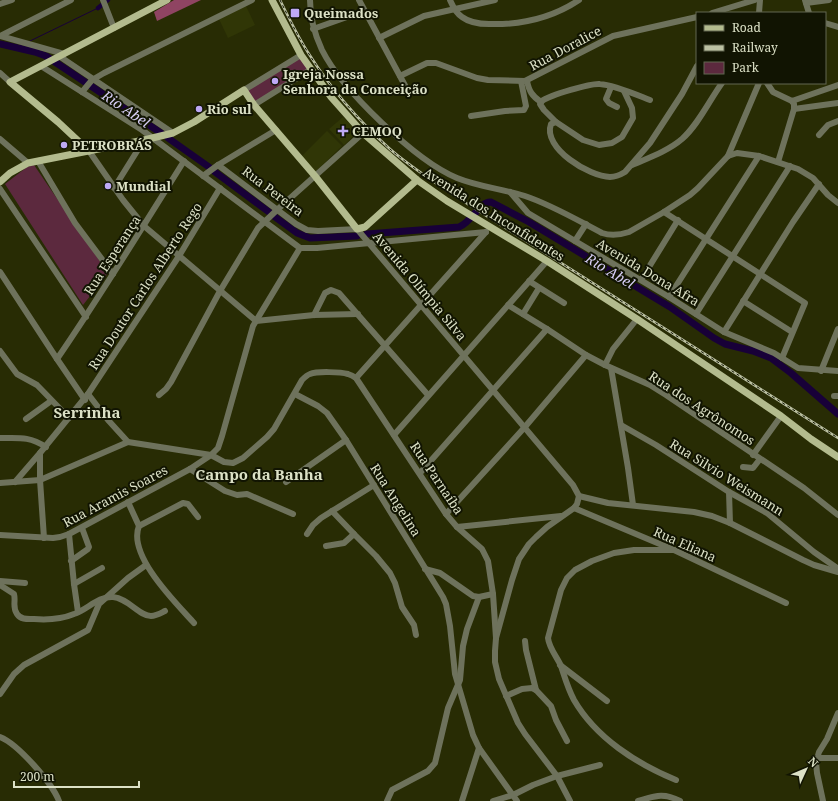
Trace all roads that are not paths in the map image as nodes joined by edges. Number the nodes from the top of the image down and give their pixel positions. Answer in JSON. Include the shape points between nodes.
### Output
{"nodes":[{"id":1,"x":12,"y":0,"type":"edge"},
{"id":2,"x":71,"y":0,"type":"edge"},
{"id":3,"x":103,"y":0,"type":"edge"},
{"id":4,"x":167,"y":0,"type":"edge"},
{"id":5,"x":252,"y":0,"type":"edge"},
{"id":6,"x":272,"y":0,"type":"edge"},
{"id":7,"x":310,"y":0,"type":"edge"},
{"id":8,"x":359,"y":0,"type":"edge"},
{"id":9,"x":450,"y":0,"type":"edge"},
{"id":10,"x":495,"y":0,"type":"edge"},
{"id":11,"x":579,"y":0,"type":"edge"},
{"id":12,"x":755,"y":0,"type":"edge"},
{"id":13,"x":760,"y":0,"type":"edge"},
{"id":14,"x":829,"y":0,"type":"edge"},
{"id":15,"x":805,"y":2,"type":"edge"},
{"id":16,"x":0,"y":4,"type":"edge"},
{"id":17,"x":454,"y":9,"type":"junction"},
{"id":18,"x":364,"y":11,"type":"junction"},
{"id":19,"x":715,"y":12,"type":"edge"},
{"id":20,"x":759,"y":12,"type":"edge"},
{"id":21,"x":809,"y":12,"type":"edge"},
{"id":22,"x":696,"y":17,"type":"edge"},
{"id":23,"x":826,"y":23,"type":"edge"},
{"id":24,"x":838,"y":27,"type":"edge"},
{"id":25,"x":114,"y":28,"type":"junction"},
{"id":26,"x":313,"y":29,"type":"junction"},
{"id":27,"x":0,"y":36,"type":"edge"},
{"id":28,"x":379,"y":38,"type":"junction"},
{"id":29,"x":300,"y":55,"type":"junction"},
{"id":30,"x":60,"y":56,"type":"junction"},
{"id":31,"x":42,"y":65,"type":"junction"},
{"id":32,"x":696,"y":68,"type":"edge"},
{"id":33,"x":310,"y":70,"type":"junction"},
{"id":34,"x":0,"y":73,"type":"edge"},
{"id":35,"x":400,"y":76,"type":"junction"},
{"id":36,"x":91,"y":80,"type":"junction"},
{"id":37,"x":524,"y":81,"type":"junction"},
{"id":38,"x":10,"y":82,"type":"junction"},
{"id":39,"x":721,"y":84,"type":"edge"},
{"id":40,"x":759,"y":84,"type":"edge"},
{"id":41,"x":768,"y":84,"type":"edge"},
{"id":42,"x":838,"y":85,"type":"edge"},
{"id":43,"x":611,"y":87,"type":"junction"},
{"id":44,"x":83,"y":90,"type":"junction"},
{"id":45,"x":244,"y":90,"type":"junction"},
{"id":46,"x":408,"y":91,"type":"dead end"},
{"id":47,"x":624,"y":91,"type":"junction"},
{"id":48,"x":650,"y":100,"type":"dead end"},
{"id":49,"x":792,"y":101,"type":"junction"},
{"id":50,"x":541,"y":102,"type":"junction"},
{"id":51,"x":838,"y":103,"type":"edge"},
{"id":52,"x":254,"y":105,"type":"junction"},
{"id":53,"x":617,"y":107,"type":"dead end"},
{"id":54,"x":794,"y":109,"type":"junction"},
{"id":55,"x":471,"y":116,"type":"dead end"},
{"id":56,"x":838,"y":121,"type":"edge"},
{"id":57,"x":556,"y":122,"type":"junction"},
{"id":58,"x":276,"y":130,"type":"junction"},
{"id":59,"x":171,"y":133,"type":"junction"},
{"id":60,"x":363,"y":133,"type":"junction"},
{"id":61,"x":819,"y":135,"type":"dead end"},
{"id":62,"x":156,"y":138,"type":"junction"},
{"id":63,"x":0,"y":139,"type":"edge"},
{"id":64,"x":144,"y":140,"type":"junction"},
{"id":65,"x":89,"y":151,"type":"junction"},
{"id":66,"x":728,"y":156,"type":"junction"},
{"id":67,"x":758,"y":156,"type":"junction"},
{"id":68,"x":38,"y":161,"type":"junction"},
{"id":69,"x":184,"y":161,"type":"junction"},
{"id":70,"x":778,"y":162,"type":"junction"},
{"id":71,"x":28,"y":163,"type":"junction"},
{"id":72,"x":217,"y":166,"type":"junction"},
{"id":73,"x":630,"y":166,"type":"junction"},
{"id":74,"x":790,"y":166,"type":"junction"},
{"id":75,"x":204,"y":174,"type":"junction"},
{"id":76,"x":315,"y":176,"type":"junction"},
{"id":77,"x":417,"y":180,"type":"junction"},
{"id":78,"x":0,"y":182,"type":"edge"},
{"id":79,"x":819,"y":184,"type":"junction"},
{"id":80,"x":114,"y":188,"type":"junction"},
{"id":81,"x":220,"y":188,"type":"junction"},
{"id":82,"x":0,"y":189,"type":"edge"},
{"id":83,"x":510,"y":192,"type":"junction"},
{"id":84,"x":837,"y":202,"type":"edge"},
{"id":85,"x":277,"y":210,"type":"junction"},
{"id":86,"x":838,"y":210,"type":"edge"},
{"id":87,"x":664,"y":212,"type":"junction"},
{"id":88,"x":266,"y":220,"type":"junction"},
{"id":89,"x":678,"y":220,"type":"junction"},
{"id":90,"x":586,"y":224,"type":"junction"},
{"id":91,"x":144,"y":226,"type":"junction"},
{"id":92,"x":493,"y":228,"type":"junction"},
{"id":93,"x":358,"y":231,"type":"junction"},
{"id":94,"x":486,"y":232,"type":"junction"},
{"id":95,"x":706,"y":238,"type":"junction"},
{"id":96,"x":366,"y":241,"type":"junction"},
{"id":97,"x":575,"y":241,"type":"junction"},
{"id":98,"x":300,"y":248,"type":"junction"},
{"id":99,"x":179,"y":256,"type":"junction"},
{"id":100,"x":733,"y":256,"type":"junction"},
{"id":101,"x":546,"y":261,"type":"junction"},
{"id":102,"x":0,"y":272,"type":"edge"},
{"id":103,"x":761,"y":273,"type":"junction"},
{"id":104,"x":113,"y":274,"type":"junction"},
{"id":105,"x":640,"y":280,"type":"junction"},
{"id":106,"x":529,"y":281,"type":"junction"},
{"id":107,"x":539,"y":288,"type":"junction"},
{"id":108,"x":220,"y":291,"type":"junction"},
{"id":109,"x":669,"y":297,"type":"junction"},
{"id":110,"x":743,"y":301,"type":"junction"},
{"id":111,"x":564,"y":303,"type":"dead end"},
{"id":112,"x":420,"y":305,"type":"junction"},
{"id":113,"x":508,"y":305,"type":"junction"},
{"id":114,"x":358,"y":314,"type":"junction"},
{"id":115,"x":522,"y":314,"type":"junction"},
{"id":116,"x":696,"y":314,"type":"junction"},
{"id":117,"x":314,"y":316,"type":"junction"},
{"id":118,"x":86,"y":317,"type":"junction"},
{"id":119,"x":256,"y":320,"type":"junction"},
{"id":120,"x":637,"y":320,"type":"junction"},
{"id":121,"x":547,"y":329,"type":"junction"},
{"id":122,"x":837,"y":331,"type":"edge"},
{"id":123,"x":724,"y":332,"type":"junction"},
{"id":124,"x":792,"y":332,"type":"junction"},
{"id":125,"x":385,"y":346,"type":"junction"},
{"id":126,"x":0,"y":351,"type":"edge"},
{"id":127,"x":586,"y":355,"type":"junction"},
{"id":128,"x":463,"y":356,"type":"junction"},
{"id":129,"x":782,"y":358,"type":"junction"},
{"id":130,"x":56,"y":359,"type":"junction"},
{"id":131,"x":608,"y":367,"type":"junction"},
{"id":132,"x":821,"y":370,"type":"junction"},
{"id":133,"x":838,"y":371,"type":"edge"},
{"id":134,"x":356,"y":378,"type":"junction"},
{"id":135,"x":493,"y":391,"type":"junction"},
{"id":136,"x":295,"y":394,"type":"junction"},
{"id":137,"x":159,"y":395,"type":"dead end"},
{"id":138,"x":428,"y":395,"type":"junction"},
{"id":139,"x":86,"y":397,"type":"junction"},
{"id":140,"x":51,"y":401,"type":"junction"},
{"id":141,"x":781,"y":416,"type":"junction"},
{"id":142,"x":68,"y":418,"type":"junction"},
{"id":143,"x":26,"y":419,"type":"dead end"},
{"id":144,"x":621,"y":425,"type":"junction"},
{"id":145,"x":524,"y":428,"type":"junction"},
{"id":146,"x":394,"y":435,"type":"junction"},
{"id":147,"x":0,"y":438,"type":"edge"},
{"id":148,"x":346,"y":440,"type":"junction"},
{"id":149,"x":128,"y":442,"type":"junction"},
{"id":150,"x":46,"y":447,"type":"junction"},
{"id":151,"x":40,"y":454,"type":"junction"},
{"id":152,"x":753,"y":454,"type":"junction"},
{"id":153,"x":211,"y":455,"type":"junction"},
{"id":154,"x":838,"y":457,"type":"edge"},
{"id":155,"x":760,"y":459,"type":"junction"},
{"id":156,"x":743,"y":467,"type":"dead end"},
{"id":157,"x":190,"y":469,"type":"junction"},
{"id":158,"x":420,"y":474,"type":"junction"},
{"id":159,"x":40,"y":480,"type":"junction"},
{"id":160,"x":16,"y":482,"type":"junction"},
{"id":161,"x":286,"y":482,"type":"dead end"},
{"id":162,"x":0,"y":483,"type":"edge"},
{"id":163,"x":374,"y":485,"type":"junction"},
{"id":164,"x":729,"y":492,"type":"junction"},
{"id":165,"x":579,"y":496,"type":"junction"},
{"id":166,"x":128,"y":502,"type":"junction"},
{"id":167,"x":633,"y":505,"type":"junction"},
{"id":168,"x":574,"y":508,"type":"junction"},
{"id":169,"x":332,"y":510,"type":"junction"},
{"id":170,"x":293,"y":514,"type":"dead end"},
{"id":171,"x":446,"y":514,"type":"junction"},
{"id":172,"x":838,"y":515,"type":"edge"},
{"id":173,"x":563,"y":516,"type":"junction"},
{"id":174,"x":198,"y":517,"type":"dead end"},
{"id":175,"x":730,"y":523,"type":"junction"},
{"id":176,"x":139,"y":526,"type":"junction"},
{"id":177,"x":457,"y":527,"type":"junction"},
{"id":178,"x":82,"y":528,"type":"junction"},
{"id":179,"x":0,"y":534,"type":"edge"},
{"id":180,"x":69,"y":534,"type":"junction"},
{"id":181,"x":307,"y":534,"type":"dead end"},
{"id":182,"x":354,"y":534,"type":"junction"},
{"id":183,"x":44,"y":538,"type":"junction"},
{"id":184,"x":326,"y":546,"type":"dead end"},
{"id":185,"x":674,"y":550,"type":"junction"},
{"id":186,"x":71,"y":561,"type":"junction"},
{"id":187,"x":146,"y":565,"type":"junction"},
{"id":188,"x":102,"y":568,"type":"dead end"},
{"id":189,"x":838,"y":568,"type":"edge"},
{"id":190,"x":426,"y":569,"type":"junction"},
{"id":191,"x":0,"y":580,"type":"edge"},
{"id":192,"x":25,"y":583,"type":"dead end"},
{"id":193,"x":74,"y":584,"type":"junction"},
{"id":194,"x":0,"y":585,"type":"edge"},
{"id":195,"x":493,"y":594,"type":"junction"},
{"id":196,"x":107,"y":597,"type":"junction"},
{"id":197,"x":479,"y":597,"type":"junction"},
{"id":198,"x":786,"y":603,"type":"dead end"},
{"id":199,"x":165,"y":611,"type":"dead end"},
{"id":200,"x":78,"y":612,"type":"junction"},
{"id":201,"x":194,"y":623,"type":"dead end"},
{"id":202,"x":416,"y":635,"type":"dead end"},
{"id":203,"x":496,"y":638,"type":"junction"},
{"id":204,"x":525,"y":641,"type":"dead end"},
{"id":205,"x":560,"y":665,"type":"junction"},
{"id":206,"x":458,"y":686,"type":"junction"},
{"id":207,"x":536,"y":690,"type":"junction"},
{"id":208,"x":0,"y":694,"type":"edge"},
{"id":209,"x":506,"y":696,"type":"junction"},
{"id":210,"x":607,"y":701,"type":"dead end"},
{"id":211,"x":838,"y":713,"type":"edge"},
{"id":212,"x":0,"y":736,"type":"edge"},
{"id":213,"x":567,"y":741,"type":"dead end"},
{"id":214,"x":479,"y":748,"type":"junction"},
{"id":215,"x":817,"y":758,"type":"junction"},
{"id":216,"x":838,"y":758,"type":"edge"},
{"id":217,"x":600,"y":765,"type":"dead end"},
{"id":218,"x":557,"y":776,"type":"junction"},
{"id":219,"x":676,"y":780,"type":"dead end"},
{"id":220,"x":513,"y":795,"type":"junction"},
{"id":221,"x":663,"y":798,"type":"edge"},
{"id":222,"x":59,"y":801,"type":"edge"},
{"id":223,"x":387,"y":801,"type":"edge"},
{"id":224,"x":462,"y":801,"type":"edge"},
{"id":225,"x":493,"y":801,"type":"edge"},
{"id":226,"x":517,"y":801,"type":"edge"},
{"id":227,"x":570,"y":801,"type":"edge"},
{"id":228,"x":638,"y":801,"type":"edge"},
{"id":229,"x":680,"y":801,"type":"edge"},
{"id":230,"x":823,"y":801,"type":"edge"}],
"edges":[{"from":1,"to":16,"type":"street"},
{"from":2,"to":27,"type":"street"},
{"from":3,"to":25,"type":"street"},
{"from":4,"to":25,"type":"main road"},
{"from":5,"to":36,"type":"street"},
{"from":6,"to":29,"type":"main road","name":"Avenida dos Inconfidentes"},
{"from":7,"to":26,"type":"street"},
{"from":8,"to":18,"type":"street"},
{"from":9,"to":17,"type":"street"},
{"from":10,"to":17,"type":"street"},
{"from":11,"to":17,"type":"street","via":[[552,14],[516,23],[479,24],[462,17]]},
{"from":12,"to":19,"type":"street"},
{"from":13,"to":20,"type":"street"},
{"from":14,"to":15,"type":"street"},
{"from":15,"to":21,"type":"street"},
{"from":17,"to":28,"type":"street","via":[[420,18]]},
{"from":18,"to":26,"type":"street"},
{"from":18,"to":28,"type":"street"},
{"from":22,"to":37,"type":"street","name":"Rua Doralice","via":[[613,36]]},
{"from":23,"to":24,"type":"street"},
{"from":25,"to":30,"type":"main road"},
{"from":26,"to":83,"type":"street","via":[[323,51],[340,75],[367,107],[408,146],[458,179]]},
{"from":27,"to":30,"type":"street","via":[[32,44]]},
{"from":28,"to":35,"type":"street"},
{"from":29,"to":33,"type":"main road","name":"Avenida dos Inconfidentes"},
{"from":29,"to":45,"type":"street"},
{"from":30,"to":31,"type":"main road"},
{"from":30,"to":36,"type":"street"},
{"from":31,"to":38,"type":"main road"},
{"from":31,"to":44,"type":"street"},
{"from":32,"to":73,"type":"street","via":[[650,143]]},
{"from":33,"to":52,"type":"street"},
{"from":33,"to":60,"type":"main road","name":"Avenida dos Inconfidentes"},
{"from":34,"to":38,"type":"street"},
{"from":35,"to":37,"type":"street","name":"Rua Doralice","via":[[427,63],[436,63],[477,78]]},
{"from":35,"to":46,"type":"street"},
{"from":36,"to":44,"type":"street"},
{"from":36,"to":59,"type":"street"},
{"from":37,"to":50,"type":"street","via":[[533,97]]},
{"from":37,"to":55,"type":"street","via":[[524,110]]},
{"from":38,"to":65,"type":"main road"},
{"from":39,"to":73,"type":"street","via":[[691,129],[680,140]]},
{"from":40,"to":66,"type":"street"},
{"from":41,"to":49,"type":"street","via":[[773,92]]},
{"from":42,"to":49,"type":"street"},
{"from":43,"to":47,"type":"street"},
{"from":43,"to":50,"type":"street","via":[[597,84],[562,92]]},
{"from":43,"to":53,"type":"street","via":[[606,98]]},
{"from":44,"to":62,"type":"street"},
{"from":45,"to":52,"type":"main road","name":"Avenida Olímpia Silva"},
{"from":45,"to":59,"type":"main road","via":[[194,122]]},
{"from":47,"to":48,"type":"street"},
{"from":47,"to":57,"type":"street","via":[[632,108],[633,118],[622,137],[612,143],[599,145],[583,140]]},
{"from":49,"to":54,"type":"street"},
{"from":50,"to":57,"type":"street","via":[[542,108]]},
{"from":51,"to":54,"type":"street"},
{"from":52,"to":58,"type":"main road","name":"Avenida Olímpia Silva"},
{"from":54,"to":70,"type":"street"},
{"from":56,"to":61,"type":"street","via":[[828,125]]},
{"from":57,"to":73,"type":"street","via":[[551,124],[550,128],[557,147],[587,171],[610,177],[620,175]]},
{"from":58,"to":72,"type":"street"},
{"from":58,"to":76,"type":"main road","name":"Avenida Olímpia Silva"},
{"from":59,"to":62,"type":"main road"},
{"from":60,"to":76,"type":"street"},
{"from":60,"to":77,"type":"main road","name":"Avenida dos Inconfidentes"},
{"from":62,"to":64,"type":"main road"},
{"from":62,"to":69,"type":"street"},
{"from":63,"to":71,"type":"street"},
{"from":64,"to":65,"type":"main road"},
{"from":64,"to":80,"type":"street"},
{"from":65,"to":68,"type":"main road"},
{"from":65,"to":80,"type":"street"},
{"from":66,"to":67,"type":"street","via":[[740,153]]},
{"from":66,"to":87,"type":"street","via":[[698,188]]},
{"from":67,"to":70,"type":"street"},
{"from":67,"to":95,"type":"street"},
{"from":68,"to":71,"type":"main road"},
{"from":68,"to":104,"type":"street","via":[[75,223]]},
{"from":69,"to":75,"type":"street"},
{"from":69,"to":91,"type":"street","name":"Rua Esperança"},
{"from":70,"to":74,"type":"street"},
{"from":71,"to":78,"type":"main road"},
{"from":72,"to":75,"type":"street"},
{"from":72,"to":85,"type":"street","name":"Rua Pereira"},
{"from":74,"to":79,"type":"street"},
{"from":74,"to":100,"type":"street"},
{"from":75,"to":81,"type":"street"},
{"from":76,"to":85,"type":"street"},
{"from":76,"to":93,"type":"main road","name":"Avenida Olímpia Silva"},
{"from":77,"to":92,"type":"main road","name":"Avenida dos Inconfidentes"},
{"from":77,"to":93,"type":"main road","name":"Rua Pereira"},
{"from":79,"to":84,"type":"street"},
{"from":79,"to":103,"type":"street"},
{"from":80,"to":91,"type":"street"},
{"from":81,"to":88,"type":"street"},
{"from":81,"to":99,"type":"street","name":"Rua Doutor Carlos Alberto Rego"},
{"from":82,"to":118,"type":"street"},
{"from":83,"to":90,"type":"street","via":[[540,202]]},
{"from":83,"to":97,"type":"street","name":"Avenida Dona Afra","via":[[528,214]]},
{"from":84,"to":86,"type":"street"},
{"from":85,"to":88,"type":"street"},
{"from":85,"to":93,"type":"street","name":"Rua Pereira","via":[[307,230]]},
{"from":87,"to":89,"type":"street"},
{"from":87,"to":90,"type":"street","via":[[624,234],[609,235]]},
{"from":88,"to":98,"type":"street"},
{"from":88,"to":108,"type":"street","via":[[258,228]]},
{"from":89,"to":95,"type":"street"},
{"from":89,"to":105,"type":"street"},
{"from":90,"to":97,"type":"street"},
{"from":91,"to":99,"type":"street"},
{"from":91,"to":104,"type":"street","name":"Rua Esperança"},
{"from":92,"to":94,"type":"street"},
{"from":92,"to":101,"type":"main road","name":"Avenida dos Inconfidentes"},
{"from":93,"to":96,"type":"street","name":"Avenida Olímpia Silva"},
{"from":94,"to":96,"type":"street"},
{"from":94,"to":112,"type":"street"},
{"from":95,"to":100,"type":"street"},
{"from":95,"to":109,"type":"street"},
{"from":96,"to":98,"type":"street"},
{"from":96,"to":112,"type":"street","name":"Avenida Olímpia Silva"},
{"from":97,"to":105,"type":"street","name":"Avenida Dona Afra"},
{"from":98,"to":119,"type":"street"},
{"from":99,"to":108,"type":"street"},
{"from":99,"to":139,"type":"street","name":"Rua Doutor Carlos Alberto Rego"},
{"from":100,"to":103,"type":"street"},
{"from":100,"to":116,"type":"street"},
{"from":101,"to":106,"type":"street"},
{"from":101,"to":120,"type":"main road","name":"Avenida dos Inconfidentes"},
{"from":102,"to":130,"type":"street"},
{"from":103,"to":110,"type":"street"},
{"from":103,"to":124,"type":"street","via":[[805,303]]},
{"from":104,"to":118,"type":"street","name":"Rua Esperança"},
{"from":105,"to":109,"type":"street","name":"Avenida Dona Afra"},
{"from":106,"to":107,"type":"street"},
{"from":106,"to":113,"type":"street"},
{"from":107,"to":111,"type":"street"},
{"from":107,"to":115,"type":"street"},
{"from":108,"to":119,"type":"street"},
{"from":108,"to":137,"type":"street","via":[[171,382]]},
{"from":109,"to":116,"type":"street","name":"Avenida Dona Afra"},
{"from":110,"to":123,"type":"street"},
{"from":110,"to":124,"type":"street"},
{"from":112,"to":125,"type":"street"},
{"from":112,"to":128,"type":"street","name":"Avenida Olímpia Silva"},
{"from":113,"to":115,"type":"street","name":"Rua dos Agrônomos"},
{"from":113,"to":128,"type":"street"},
{"from":114,"to":117,"type":"street"},
{"from":114,"to":117,"type":"street","via":[[339,293],[331,290],[325,293]]},
{"from":114,"to":125,"type":"street"},
{"from":115,"to":121,"type":"street","name":"Rua dos Agrônomos"},
{"from":116,"to":123,"type":"street","name":"Avenida Dona Afra"},
{"from":117,"to":119,"type":"street"},
{"from":118,"to":130,"type":"street","name":"Rua Esperança"},
{"from":119,"to":153,"type":"street","via":[[218,448]]},
{"from":120,"to":131,"type":"street","via":[[618,343]]},
{"from":120,"to":141,"type":"main road","name":"Avenida dos Inconfidentes"},
{"from":121,"to":127,"type":"street","name":"Rua dos Agrônomos"},
{"from":121,"to":135,"type":"street"},
{"from":122,"to":132,"type":"street"},
{"from":123,"to":129,"type":"street","name":"Avenida Dona Afra"},
{"from":124,"to":129,"type":"street"},
{"from":125,"to":134,"type":"street"},
{"from":125,"to":138,"type":"street"},
{"from":126,"to":140,"type":"street","via":[[17,374],[36,385]]},
{"from":127,"to":131,"type":"street","name":"Rua dos Agrônomos"},
{"from":127,"to":145,"type":"street"},
{"from":128,"to":135,"type":"street","name":"Avenida Olímpia Silva"},
{"from":128,"to":138,"type":"street"},
{"from":129,"to":132,"type":"street","name":"Avenida Dona Afra","via":[[798,368]]},
{"from":130,"to":139,"type":"street"},
{"from":131,"to":144,"type":"street"},
{"from":131,"to":152,"type":"street","name":"Rua dos Agrônomos","via":[[650,385]]},
{"from":132,"to":133,"type":"street","name":"Avenida Dona Afra"},
{"from":134,"to":136,"type":"street","via":[[345,373],[309,374],[302,380]]},
{"from":134,"to":146,"type":"street","name":"Rua Parnaíba"},
{"from":135,"to":145,"type":"street","name":"Avenida Olímpia Silva"},
{"from":135,"to":158,"type":"street"},
{"from":136,"to":148,"type":"street","name":"Rua Angelina","via":[[325,410]]},
{"from":136,"to":153,"type":"street","via":[[274,429],[240,460],[229,463]]},
{"from":138,"to":146,"type":"street"},
{"from":139,"to":142,"type":"street","name":"Rua Doutor Carlos Alberto Rego"},
{"from":139,"to":149,"type":"street"},
{"from":140,"to":142,"type":"street"},
{"from":140,"to":143,"type":"street"},
{"from":141,"to":152,"type":"street"},
{"from":141,"to":154,"type":"main road","name":"Avenida dos Inconfidentes"},
{"from":142,"to":150,"type":"street","name":"Rua Doutor Carlos Alberto Rego"},
{"from":144,"to":164,"type":"street","name":"Rua Silvio Weismann"},
{"from":144,"to":167,"type":"street"},
{"from":145,"to":165,"type":"street","name":"Avenida Olímpia Silva","via":[[576,489]]},
{"from":145,"to":171,"type":"street"},
{"from":146,"to":158,"type":"street","name":"Rua Parnaíba"},
{"from":147,"to":150,"type":"street","via":[[26,438]]},
{"from":148,"to":161,"type":"street"},
{"from":148,"to":163,"type":"street","name":"Rua Angelina"},
{"from":149,"to":153,"type":"street"},
{"from":149,"to":159,"type":"street"},
{"from":150,"to":151,"type":"street","name":"Rua Doutor Carlos Alberto Rego"},
{"from":151,"to":159,"type":"street"},
{"from":151,"to":160,"type":"street","name":"Rua Doutor Carlos Alberto Rego"},
{"from":152,"to":155,"type":"street","name":"Rua dos Agrônomos"},
{"from":153,"to":157,"type":"street","name":"Rua Aramis Soares"},
{"from":155,"to":156,"type":"street","via":[[753,468]]},
{"from":155,"to":172,"type":"street","name":"Rua dos Agrônomos","via":[[804,488]]},
{"from":157,"to":166,"type":"street","name":"Rua Aramis Soares"},
{"from":157,"to":170,"type":"street","via":[[225,491],[237,495],[247,494]]},
{"from":158,"to":171,"type":"street","name":"Rua Parnaíba"},
{"from":159,"to":160,"type":"street"},
{"from":159,"to":183,"type":"street"},
{"from":160,"to":162,"type":"street"},
{"from":163,"to":169,"type":"street"},
{"from":163,"to":190,"type":"street","name":"Rua Angelina"},
{"from":164,"to":175,"type":"street"},
{"from":164,"to":189,"type":"street","name":"Rua Silvio Weismann","via":[[766,513]]},
{"from":165,"to":167,"type":"street","via":[[608,503]]},
{"from":165,"to":168,"type":"street"},
{"from":166,"to":176,"type":"street"},
{"from":166,"to":178,"type":"street","name":"Rua Aramis Soares"},
{"from":167,"to":175,"type":"street","via":[[694,512]]},
{"from":168,"to":173,"type":"street"},
{"from":168,"to":185,"type":"street","name":"Rua Eliana"},
{"from":169,"to":181,"type":"street","via":[[316,522]]},
{"from":169,"to":182,"type":"street"},
{"from":171,"to":177,"type":"street","name":"Rua Parnaíba"},
{"from":173,"to":177,"type":"street"},
{"from":173,"to":203,"type":"street","via":[[536,537],[519,559]]},
{"from":174,"to":176,"type":"street","via":[[188,504],[183,503]]},
{"from":175,"to":189,"type":"street","via":[[814,565]]},
{"from":176,"to":187,"type":"street","via":[[138,541]]},
{"from":177,"to":195,"type":"street","name":"Rua Parnaíba","via":[[486,555]]},
{"from":178,"to":180,"type":"street","name":"Rua Aramis Soares"},
{"from":178,"to":186,"type":"street","via":[[90,546]]},
{"from":179,"to":183,"type":"street","name":"Rua Aramis Soares"},
{"from":180,"to":183,"type":"street","name":"Rua Aramis Soares"},
{"from":180,"to":186,"type":"street"},
{"from":182,"to":184,"type":"street","via":[[344,543]]},
{"from":182,"to":202,"type":"street","via":[[390,573],[402,607],[414,625]]},
{"from":185,"to":198,"type":"street","name":"Rua Eliana"},
{"from":185,"to":205,"type":"street","via":[[614,553],[592,561],[570,574],[564,584],[549,635],[549,643]]},
{"from":186,"to":193,"type":"street"},
{"from":187,"to":196,"type":"street"},
{"from":187,"to":201,"type":"street"},
{"from":188,"to":193,"type":"street"},
{"from":190,"to":197,"type":"street","via":[[436,571],[469,594]]},
{"from":190,"to":206,"type":"street","name":"Rua Angelina","via":[[445,600]]},
{"from":191,"to":192,"type":"street"},
{"from":193,"to":200,"type":"street"},
{"from":194,"to":200,"type":"street","via":[[14,594],[13,604],[22,618],[48,619]]},
{"from":195,"to":197,"type":"street"},
{"from":195,"to":203,"type":"street","name":"Rua Parnaíba"},
{"from":196,"to":199,"type":"street","via":[[122,600],[150,616]]},
{"from":196,"to":200,"type":"street"},
{"from":196,"to":208,"type":"street","via":[[97,607],[88,630],[24,665]]},
{"from":197,"to":206,"type":"street","via":[[467,629]]},
{"from":203,"to":209,"type":"street","via":[[497,671]]},
{"from":204,"to":207,"type":"street"},
{"from":205,"to":210,"type":"street"},
{"from":205,"to":219,"type":"street","via":[[575,701],[600,733],[648,766]]},
{"from":206,"to":214,"type":"street","name":"Rua Angelina"},
{"from":206,"to":223,"type":"street","via":[[448,708],[435,765],[392,790]]},
{"from":207,"to":209,"type":"street","via":[[522,689]]},
{"from":207,"to":213,"type":"street","via":[[551,706]]},
{"from":209,"to":218,"type":"street","via":[[525,734]]},
{"from":211,"to":215,"type":"street"},
{"from":212,"to":222,"type":"street","via":[[11,742],[28,758]]},
{"from":214,"to":220,"type":"street","name":"Rua Angelina"},
{"from":214,"to":224,"type":"street"},
{"from":215,"to":216,"type":"street"},
{"from":215,"to":230,"type":"street","via":[[817,773]]},
{"from":217,"to":218,"type":"street"},
{"from":218,"to":220,"type":"street"},
{"from":218,"to":227,"type":"street"},
{"from":220,"to":225,"type":"street"},
{"from":220,"to":226,"type":"street","name":"Rua Angelina"},
{"from":221,"to":228,"type":"street"},
{"from":221,"to":229,"type":"street","via":[[671,797]]}]}
